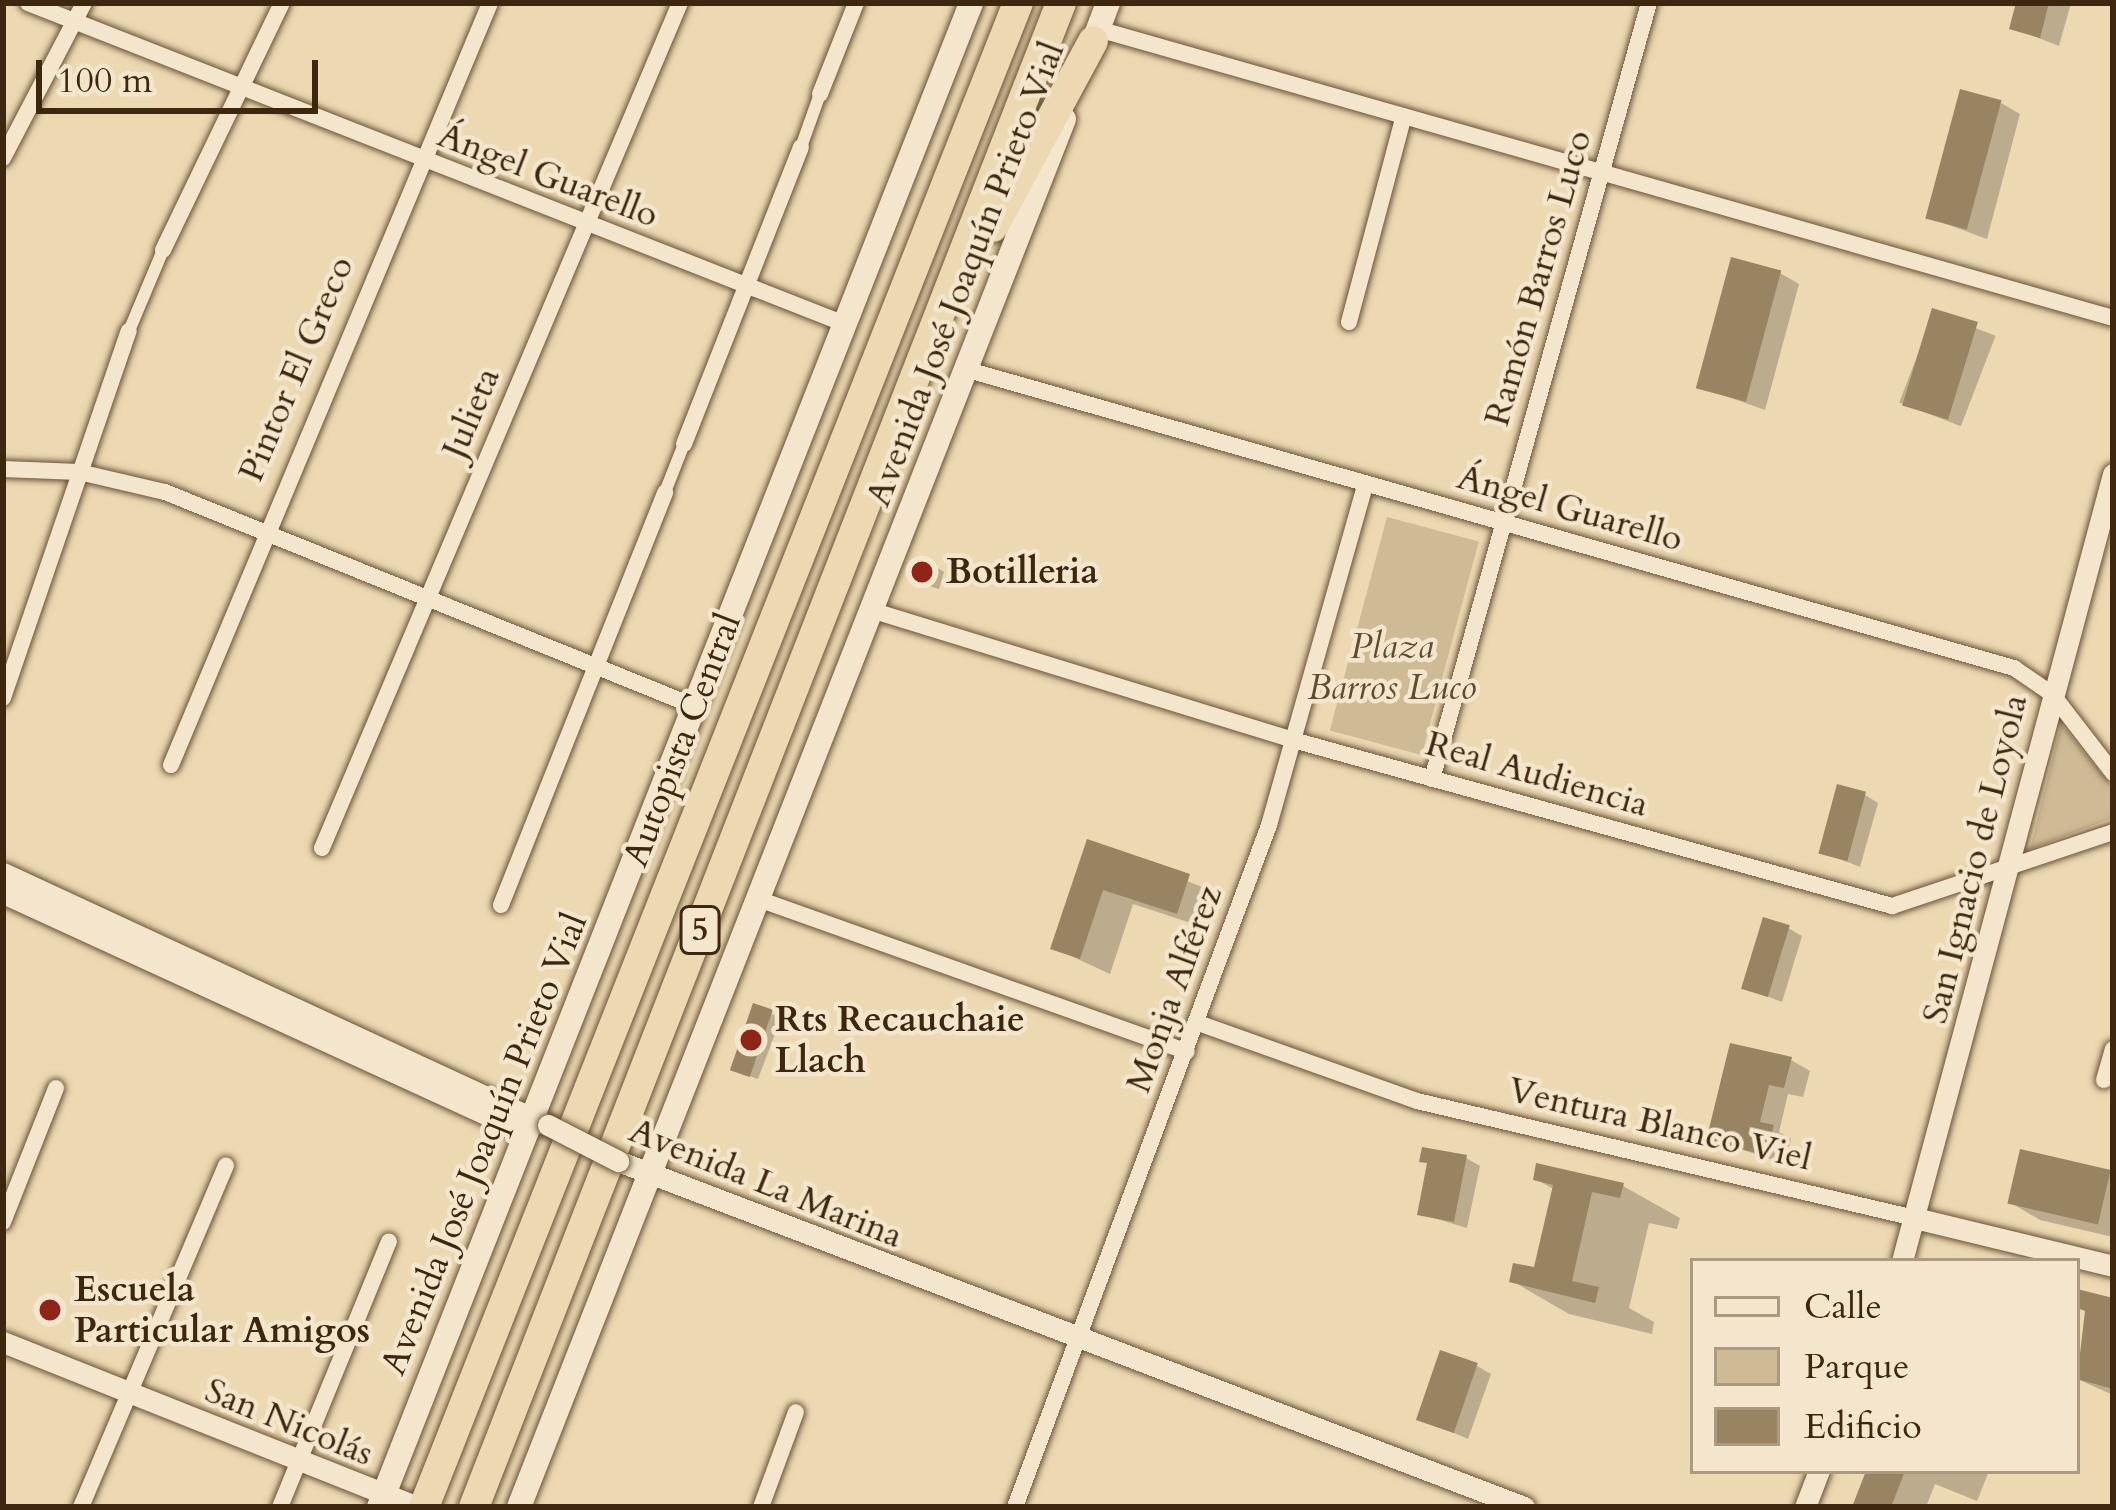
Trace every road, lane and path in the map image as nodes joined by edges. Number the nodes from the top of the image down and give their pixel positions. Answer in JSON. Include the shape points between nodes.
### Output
{"nodes":[{"id":1,"x":28,"y":3,"type":"edge"},
{"id":2,"x":84,"y":3,"type":"edge"},
{"id":3,"x":282,"y":3,"type":"edge"},
{"id":4,"x":490,"y":3,"type":"edge"},
{"id":5,"x":680,"y":3,"type":"edge"},
{"id":6,"x":856,"y":3,"type":"edge"},
{"id":7,"x":971,"y":3,"type":"edge"},
{"id":8,"x":998,"y":3,"type":"edge"},
{"id":9,"x":1018,"y":3,"type":"edge"},
{"id":10,"x":1061,"y":3,"type":"edge"},
{"id":11,"x":1108,"y":3,"type":"edge"},
{"id":12,"x":1649,"y":3,"type":"edge"},
{"id":13,"x":73,"y":26,"type":"junction"},
{"id":14,"x":1096,"y":35,"type":"junction"},
{"id":15,"x":237,"y":90,"type":"junction"},
{"id":16,"x":820,"y":94,"type":"joint"},
{"id":17,"x":1404,"y":116,"type":"junction"},
{"id":18,"x":801,"y":147,"type":"joint"},
{"id":19,"x":3,"y":158,"type":"edge"},
{"id":20,"x":954,"y":160,"type":"junction"},
{"id":21,"x":419,"y":161,"type":"junction"},
{"id":22,"x":1602,"y":173,"type":"junction"},
{"id":23,"x":586,"y":225,"type":"junction"},
{"id":24,"x":164,"y":250,"type":"joint"},
{"id":25,"x":748,"y":287,"type":"junction"},
{"id":26,"x":2113,"y":318,"type":"edge"},
{"id":27,"x":1349,"y":322,"type":"dead end"},
{"id":28,"x":845,"y":324,"type":"junction"},
{"id":29,"x":129,"y":331,"type":"joint"},
{"id":30,"x":934,"y":332,"type":"junction"},
{"id":31,"x":968,"y":370,"type":"junction"},
{"id":32,"x":685,"y":444,"type":"joint"},
{"id":33,"x":3,"y":469,"type":"edge"},
{"id":34,"x":79,"y":472,"type":"junction"},
{"id":35,"x":2113,"y":474,"type":"edge"},
{"id":36,"x":1366,"y":485,"type":"junction"},
{"id":37,"x":665,"y":491,"type":"joint"},
{"id":38,"x":1503,"y":524,"type":"junction"},
{"id":39,"x":264,"y":532,"type":"junction"},
{"id":40,"x":428,"y":598,"type":"junction"},
{"id":41,"x":874,"y":610,"type":"junction"},
{"id":42,"x":596,"y":667,"type":"junction"},
{"id":43,"x":2052,"y":694,"type":"junction"},
{"id":44,"x":3,"y":698,"type":"edge"},
{"id":45,"x":694,"y":706,"type":"junction"},
{"id":46,"x":1293,"y":740,"type":"junction"},
{"id":47,"x":171,"y":765,"type":"dead end"},
{"id":48,"x":2113,"y":773,"type":"edge"},
{"id":49,"x":1432,"y":779,"type":"junction"},
{"id":50,"x":2113,"y":832,"type":"edge"},
{"id":51,"x":322,"y":848,"type":"dead end"},
{"id":52,"x":3,"y":873,"type":"edge"},
{"id":53,"x":2003,"y":874,"type":"junction"},
{"id":54,"x":3,"y":893,"type":"edge"},
{"id":55,"x":758,"y":898,"type":"junction"},
{"id":56,"x":501,"y":905,"type":"dead end"},
{"id":57,"x":271,"y":1006,"type":"junction"},
{"id":58,"x":1198,"y":1022,"type":"junction"},
{"id":59,"x":2113,"y":1048,"type":"edge"},
{"id":60,"x":1187,"y":1052,"type":"junction"},
{"id":61,"x":2104,"y":1080,"type":"dead end"},
{"id":62,"x":56,"y":1088,"type":"dead end"},
{"id":63,"x":536,"y":1126,"type":"junction"},
{"id":64,"x":226,"y":1165,"type":"dead end"},
{"id":65,"x":648,"y":1177,"type":"junction"},
{"id":66,"x":1919,"y":1219,"type":"junction"},
{"id":67,"x":3,"y":1222,"type":"edge"},
{"id":68,"x":389,"y":1241,"type":"dead end"},
{"id":69,"x":1903,"y":1258,"type":"edge"},
{"id":70,"x":2080,"y":1258,"type":"edge"},
{"id":71,"x":2080,"y":1258,"type":"edge"},
{"id":72,"x":2113,"y":1266,"type":"edge"},
{"id":73,"x":1078,"y":1339,"type":"junction"},
{"id":74,"x":3,"y":1342,"type":"edge"},
{"id":75,"x":132,"y":1394,"type":"junction"},
{"id":76,"x":796,"y":1412,"type":"dead end"},
{"id":77,"x":302,"y":1462,"type":"junction"},
{"id":78,"x":1819,"y":1474,"type":"edge"},
{"id":79,"x":401,"y":1503,"type":"edge"},
{"id":80,"x":81,"y":1507,"type":"edge"},
{"id":81,"x":280,"y":1507,"type":"edge"},
{"id":82,"x":474,"y":1507,"type":"edge"},
{"id":83,"x":519,"y":1507,"type":"edge"},
{"id":84,"x":761,"y":1507,"type":"edge"},
{"id":85,"x":1015,"y":1507,"type":"edge"},
{"id":86,"x":1524,"y":1507,"type":"edge"},
{"id":87,"x":1805,"y":1507,"type":"edge"}],
"edges":[{"from":1,"to":13,"type":"street","name":"Ángel Guarello"},
{"from":2,"to":13,"type":"street"},
{"from":3,"to":15,"type":"street"},
{"from":4,"to":21,"type":"street","name":"Pintor El Greco"},
{"from":5,"to":23,"type":"street","name":"Julieta"},
{"from":6,"to":16,"type":"street"},
{"from":7,"to":28,"type":"main road","name":"Avenida José Joaquín Prieto Vial"},
{"from":8,"to":20,"type":"highway"},
{"from":9,"to":20,"type":"highway","name":"Autopista Central","number":"5"},
{"from":10,"to":30,"type":"highway","number":"5"},
{"from":11,"to":14,"type":"main road","name":"Avenida José Joaquín Prieto Vial"},
{"from":12,"to":22,"type":"street","name":"Ramón Barros Luco"},
{"from":13,"to":15,"type":"street","name":"Ángel Guarello"},
{"from":13,"to":19,"type":"street"},
{"from":14,"to":17,"type":"street"},
{"from":14,"to":30,"type":"highway"},
{"from":14,"to":31,"type":"main road","name":"Avenida José Joaquín Prieto Vial"},
{"from":15,"to":21,"type":"street","name":"Ángel Guarello"},
{"from":15,"to":24,"type":"street"},
{"from":16,"to":18,"type":"street"},
{"from":17,"to":22,"type":"street"},
{"from":17,"to":27,"type":"street"},
{"from":18,"to":25,"type":"street"},
{"from":20,"to":79,"type":"highway","name":"Autopista Central","number":"5"},
{"from":21,"to":23,"type":"street","name":"Ángel Guarello"},
{"from":21,"to":39,"type":"street","name":"Pintor El Greco"},
{"from":22,"to":26,"type":"street"},
{"from":22,"to":38,"type":"street","name":"Ramón Barros Luco"},
{"from":23,"to":25,"type":"street","name":"Ángel Guarello"},
{"from":23,"to":40,"type":"street","name":"Julieta"},
{"from":24,"to":29,"type":"street"},
{"from":25,"to":28,"type":"street","name":"Ángel Guarello"},
{"from":25,"to":32,"type":"street"},
{"from":28,"to":45,"type":"main road","name":"Avenida José Joaquín Prieto Vial"},
{"from":29,"to":34,"type":"street"},
{"from":30,"to":82,"type":"highway","number":"5"},
{"from":31,"to":36,"type":"street","name":"Ángel Guarello"},
{"from":31,"to":41,"type":"main road","name":"Avenida José Joaquín Prieto Vial"},
{"from":32,"to":37,"type":"street"},
{"from":33,"to":34,"type":"street"},
{"from":34,"to":39,"type":"street","via":[[145,485]]},
{"from":34,"to":44,"type":"street"},
{"from":35,"to":43,"type":"street","name":"San Ignacio de Loyola"},
{"from":36,"to":38,"type":"street","name":"Ángel Guarello"},
{"from":36,"to":46,"type":"street","name":"Monja Alférez"},
{"from":37,"to":42,"type":"street"},
{"from":38,"to":43,"type":"street","name":"Ángel Guarello","via":[[2014,668]]},
{"from":38,"to":49,"type":"street","name":"Ramón Barros Luco"},
{"from":39,"to":40,"type":"street"},
{"from":39,"to":47,"type":"street","name":"Pintor El Greco"},
{"from":40,"to":42,"type":"street"},
{"from":40,"to":51,"type":"street","name":"Julieta"},
{"from":41,"to":46,"type":"street","name":"Real Audiencia"},
{"from":41,"to":55,"type":"main road","name":"Avenida José Joaquín Prieto Vial"},
{"from":42,"to":45,"type":"street"},
{"from":42,"to":56,"type":"street"},
{"from":43,"to":48,"type":"street","name":"Ángel Guarello"},
{"from":43,"to":53,"type":"street","name":"San Ignacio de Loyola"},
{"from":45,"to":63,"type":"main road","name":"Avenida José Joaquín Prieto Vial"},
{"from":46,"to":49,"type":"street","name":"Real Audiencia"},
{"from":46,"to":58,"type":"street","name":"Monja Alférez"},
{"from":49,"to":53,"type":"street","name":"Real Audiencia","via":[[1892,906]]},
{"from":50,"to":53,"type":"street","name":"Real Audiencia"},
{"from":52,"to":57,"type":"street","name":"Avenida La Marina"},
{"from":53,"to":66,"type":"street","name":"San Ignacio de Loyola"},
{"from":54,"to":57,"type":"street","name":"Avenida La Marina"},
{"from":55,"to":60,"type":"street"},
{"from":55,"to":65,"type":"main road","name":"Avenida José Joaquín Prieto Vial"},
{"from":57,"to":63,"type":"street","name":"Avenida La Marina"},
{"from":58,"to":60,"type":"street","name":"Monja Alférez"},
{"from":58,"to":66,"type":"street","name":"Ventura Blanco Viel","via":[[1398,1096]]},
{"from":59,"to":61,"type":"street"},
{"from":60,"to":73,"type":"street","name":"Monja Alférez"},
{"from":62,"to":67,"type":"street"},
{"from":63,"to":65,"type":"street","name":"Avenida La Marina","bridge":true},
{"from":63,"to":79,"type":"main road","name":"Avenida José Joaquín Prieto Vial"},
{"from":64,"to":75,"type":"street"},
{"from":65,"to":73,"type":"street","name":"Avenida La Marina"},
{"from":65,"to":83,"type":"main road","name":"Avenida José Joaquín Prieto Vial"},
{"from":66,"to":69,"type":"street","name":"San Ignacio de Loyola"},
{"from":66,"to":70,"type":"street","name":"Ventura Blanco Viel"},
{"from":68,"to":77,"type":"street"},
{"from":71,"to":72,"type":"street","name":"Ventura Blanco Viel"},
{"from":73,"to":85,"type":"street","name":"Monja Alférez"},
{"from":73,"to":86,"type":"street","name":"Avenida La Marina"},
{"from":74,"to":75,"type":"street","name":"San Nicolás"},
{"from":75,"to":77,"type":"street","name":"San Nicolás"},
{"from":75,"to":80,"type":"street"},
{"from":76,"to":84,"type":"street"},
{"from":77,"to":79,"type":"street","name":"San Nicolás"},
{"from":77,"to":81,"type":"street"},
{"from":78,"to":87,"type":"street"}]}
